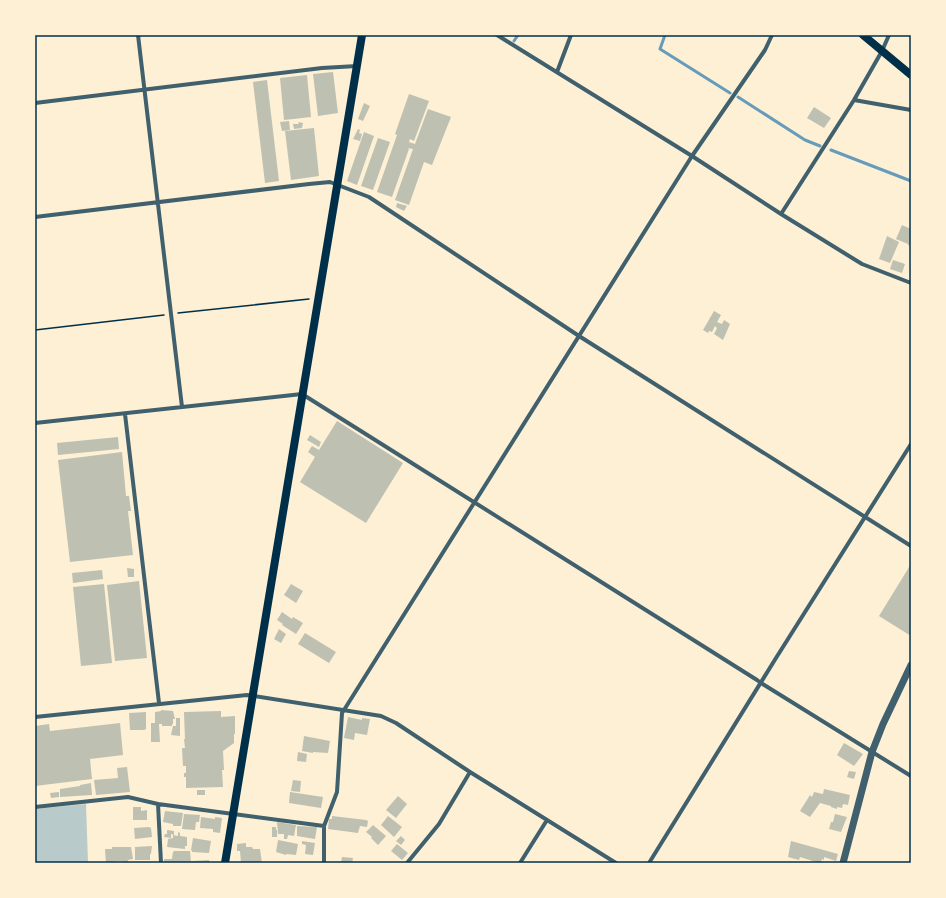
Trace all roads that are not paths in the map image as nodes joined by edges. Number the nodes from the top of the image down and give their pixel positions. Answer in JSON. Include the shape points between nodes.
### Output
{"nodes":[{"id":1,"x":138,"y":35,"type":"edge"},
{"id":2,"x":362,"y":35,"type":"edge"},
{"id":3,"x":497,"y":35,"type":"edge"},
{"id":4,"x":571,"y":35,"type":"edge"},
{"id":5,"x":772,"y":35,"type":"edge"},
{"id":6,"x":863,"y":35,"type":"edge"},
{"id":7,"x":889,"y":35,"type":"edge"},
{"id":8,"x":882,"y":51,"type":"junction"},
{"id":9,"x":356,"y":66,"type":"junction"},
{"id":10,"x":557,"y":72,"type":"junction"},
{"id":11,"x":911,"y":75,"type":"edge"},
{"id":12,"x":144,"y":91,"type":"junction"},
{"id":13,"x":854,"y":100,"type":"junction"},
{"id":14,"x":35,"y":103,"type":"edge"},
{"id":15,"x":911,"y":110,"type":"edge"},
{"id":16,"x":692,"y":156,"type":"junction"},
{"id":17,"x":336,"y":184,"type":"junction"},
{"id":18,"x":158,"y":202,"type":"junction"},
{"id":19,"x":781,"y":214,"type":"junction"},
{"id":20,"x":35,"y":217,"type":"edge"},
{"id":21,"x":911,"y":283,"type":"edge"},
{"id":22,"x":578,"y":336,"type":"junction"},
{"id":23,"x":302,"y":394,"type":"junction"},
{"id":24,"x":182,"y":407,"type":"junction"},
{"id":25,"x":125,"y":414,"type":"junction"},
{"id":26,"x":35,"y":423,"type":"edge"},
{"id":27,"x":911,"y":444,"type":"edge"},
{"id":28,"x":474,"y":501,"type":"junction"},
{"id":29,"x":865,"y":517,"type":"junction"},
{"id":30,"x":911,"y":546,"type":"edge"},
{"id":31,"x":911,"y":665,"type":"edge"},
{"id":32,"x":761,"y":684,"type":"junction"},
{"id":33,"x":253,"y":695,"type":"junction"},
{"id":34,"x":159,"y":703,"type":"junction"},
{"id":35,"x":344,"y":710,"type":"junction"},
{"id":36,"x":35,"y":717,"type":"edge"},
{"id":37,"x":872,"y":752,"type":"junction"},
{"id":38,"x":470,"y":772,"type":"junction"},
{"id":39,"x":911,"y":776,"type":"edge"},
{"id":40,"x":158,"y":804,"type":"junction"},
{"id":41,"x":35,"y":807,"type":"edge"},
{"id":42,"x":233,"y":813,"type":"junction"},
{"id":43,"x":547,"y":820,"type":"junction"},
{"id":44,"x":324,"y":826,"type":"junction"},
{"id":45,"x":161,"y":863,"type":"edge"},
{"id":46,"x":225,"y":863,"type":"edge"},
{"id":47,"x":324,"y":863,"type":"edge"},
{"id":48,"x":407,"y":863,"type":"edge"},
{"id":49,"x":520,"y":863,"type":"edge"},
{"id":50,"x":616,"y":863,"type":"edge"},
{"id":51,"x":649,"y":863,"type":"edge"},
{"id":52,"x":843,"y":863,"type":"edge"}],
"edges":[{"from":1,"to":12,"type":"street"},
{"from":2,"to":9,"type":"main road"},
{"from":3,"to":10,"type":"street"},
{"from":4,"to":10,"type":"street"},
{"from":5,"to":16,"type":"street","via":[[765,50]]},
{"from":6,"to":8,"type":"main road"},
{"from":7,"to":8,"type":"street"},
{"from":8,"to":11,"type":"main road"},
{"from":8,"to":13,"type":"street"},
{"from":9,"to":12,"type":"street"},
{"from":9,"to":17,"type":"main road"},
{"from":10,"to":16,"type":"street"},
{"from":12,"to":14,"type":"street"},
{"from":12,"to":18,"type":"street"},
{"from":13,"to":15,"type":"street"},
{"from":13,"to":19,"type":"street"},
{"from":16,"to":19,"type":"street"},
{"from":16,"to":22,"type":"street"},
{"from":17,"to":18,"type":"street","via":[[309,184]]},
{"from":17,"to":22,"type":"street","via":[[369,197]]},
{"from":17,"to":23,"type":"main road"},
{"from":18,"to":20,"type":"street"},
{"from":18,"to":24,"type":"street"},
{"from":19,"to":21,"type":"street","via":[[862,264]]},
{"from":22,"to":28,"type":"street"},
{"from":22,"to":29,"type":"street"},
{"from":23,"to":24,"type":"street"},
{"from":23,"to":28,"type":"street"},
{"from":23,"to":33,"type":"main road"},
{"from":24,"to":25,"type":"street"},
{"from":25,"to":26,"type":"street"},
{"from":25,"to":34,"type":"street"},
{"from":27,"to":29,"type":"street"},
{"from":28,"to":32,"type":"street"},
{"from":28,"to":35,"type":"street"},
{"from":29,"to":30,"type":"street"},
{"from":29,"to":32,"type":"street"},
{"from":31,"to":37,"type":"street"},
{"from":32,"to":37,"type":"street"},
{"from":32,"to":51,"type":"street"},
{"from":33,"to":34,"type":"street"},
{"from":33,"to":35,"type":"street"},
{"from":33,"to":42,"type":"main road"},
{"from":34,"to":36,"type":"street"},
{"from":35,"to":38,"type":"street","via":[[388,718]]},
{"from":35,"to":44,"type":"street","via":[[337,792]]},
{"from":37,"to":39,"type":"street"},
{"from":37,"to":52,"type":"street"},
{"from":38,"to":43,"type":"street"},
{"from":38,"to":48,"type":"street","via":[[439,824]]},
{"from":40,"to":41,"type":"street","via":[[128,797]]},
{"from":40,"to":42,"type":"street"},
{"from":40,"to":45,"type":"street"},
{"from":42,"to":44,"type":"street"},
{"from":42,"to":46,"type":"main road"},
{"from":43,"to":49,"type":"street"},
{"from":43,"to":50,"type":"street"},
{"from":44,"to":47,"type":"street"}]}
